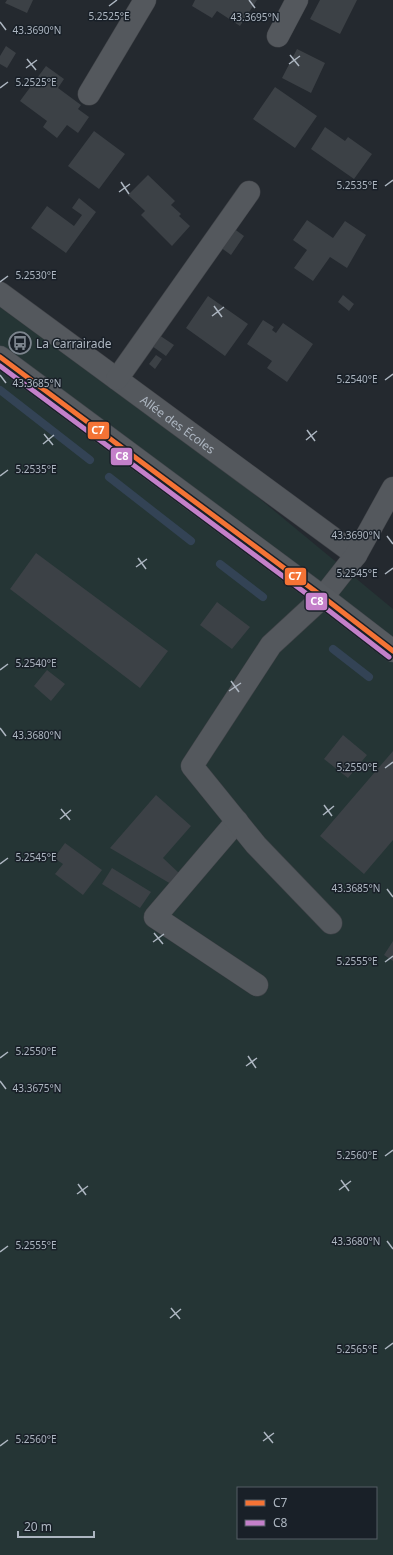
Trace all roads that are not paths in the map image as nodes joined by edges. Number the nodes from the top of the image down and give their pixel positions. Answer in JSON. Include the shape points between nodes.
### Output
{"nodes":[{"id":1,"x":145,"y":0,"type":"edge"},
{"id":2,"x":297,"y":0,"type":"edge"},
{"id":3,"x":278,"y":36,"type":"dead end"},
{"id":4,"x":89,"y":94,"type":"dead end"},
{"id":5,"x":249,"y":192,"type":"dead end"},
{"id":6,"x":0,"y":293,"type":"edge"},
{"id":7,"x":0,"y":357,"type":"edge"},
{"id":8,"x":117,"y":379,"type":"junction"},
{"id":9,"x":393,"y":488,"type":"edge"},
{"id":10,"x":356,"y":555,"type":"junction"},
{"id":11,"x":323,"y":597,"type":"junction"},
{"id":12,"x":393,"y":651,"type":"edge"},
{"id":13,"x":237,"y":821,"type":"junction"},
{"id":14,"x":331,"y":923,"type":"dead end"},
{"id":15,"x":257,"y":985,"type":"dead end"}],
"edges":[{"from":1,"to":4,"type":"street"},
{"from":2,"to":3,"type":"street"},
{"from":5,"to":8,"type":"street"},
{"from":6,"to":8,"type":"street","name":"Allée des Écoles"},
{"from":7,"to":11,"type":"main road"},
{"from":8,"to":10,"type":"street","name":"Allée des Écoles"},
{"from":9,"to":10,"type":"street"},
{"from":10,"to":11,"type":"street"},
{"from":11,"to":12,"type":"main road"},
{"from":11,"to":13,"type":"street","via":[[271,645],[192,766]]},
{"from":13,"to":14,"type":"street","via":[[256,845]]},
{"from":13,"to":15,"type":"street","via":[[155,917]]}]}
